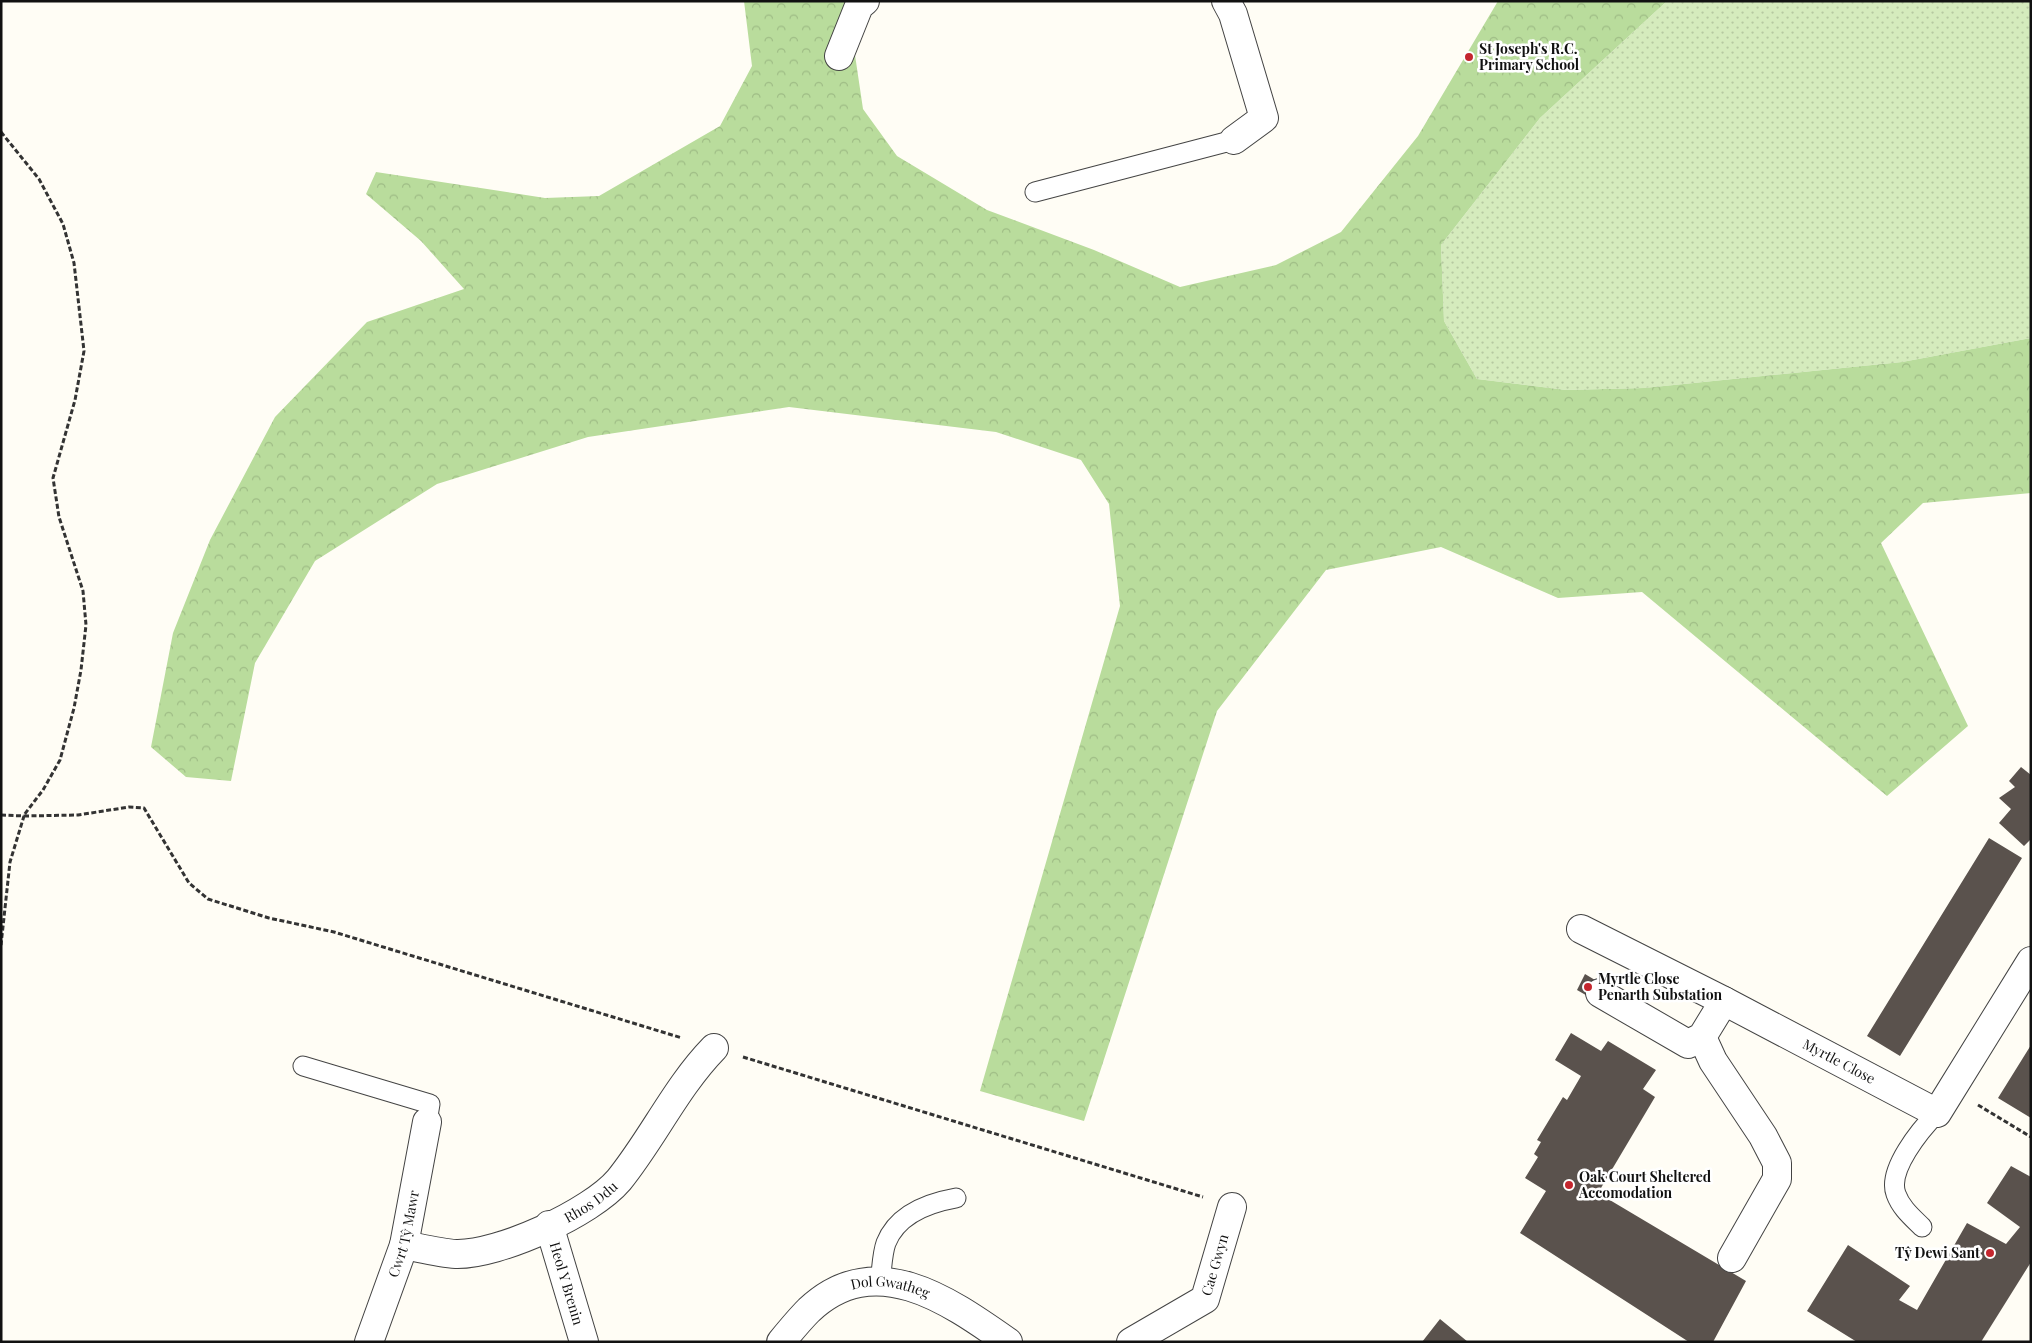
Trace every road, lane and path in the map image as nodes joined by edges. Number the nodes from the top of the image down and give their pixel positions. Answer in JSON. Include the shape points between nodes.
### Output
{"nodes":[{"id":1,"x":865,"y":1,"type":"edge"},
{"id":2,"x":1226,"y":1,"type":"edge"},
{"id":3,"x":839,"y":56,"type":"dead end"},
{"id":4,"x":1,"y":132,"type":"edge"},
{"id":5,"x":1234,"y":140,"type":"joint"},
{"id":6,"x":1035,"y":192,"type":"dead end"},
{"id":7,"x":1,"y":815,"type":"edge"},
{"id":8,"x":24,"y":816,"type":"junction"},
{"id":9,"x":1581,"y":929,"type":"dead end"},
{"id":10,"x":1,"y":945,"type":"edge"},
{"id":11,"x":2031,"y":961,"type":"edge"},
{"id":12,"x":1600,"y":993,"type":"dead end"},
{"id":13,"x":1724,"y":1001,"type":"junction"},
{"id":14,"x":1702,"y":1037,"type":"junction"},
{"id":15,"x":714,"y":1048,"type":"junction"},
{"id":16,"x":303,"y":1066,"type":"dead end"},
{"id":17,"x":1952,"y":1088,"type":"junction"},
{"id":18,"x":1937,"y":1113,"type":"junction"},
{"id":19,"x":427,"y":1122,"type":"joint"},
{"id":20,"x":2031,"y":1138,"type":"edge"},
{"id":21,"x":956,"y":1198,"type":"dead end"},
{"id":22,"x":1232,"y":1206,"type":"joint"},
{"id":23,"x":549,"y":1225,"type":"junction"},
{"id":24,"x":1922,"y":1227,"type":"dead end"},
{"id":25,"x":404,"y":1245,"type":"junction"},
{"id":26,"x":1732,"y":1258,"type":"dead end"},
{"id":27,"x":880,"y":1282,"type":"junction"},
{"id":28,"x":1134,"y":1341,"type":"edge"},
{"id":29,"x":369,"y":1342,"type":"edge"},
{"id":30,"x":584,"y":1342,"type":"edge"},
{"id":31,"x":781,"y":1342,"type":"edge"},
{"id":32,"x":1008,"y":1342,"type":"edge"}],
"edges":[{"from":1,"to":3,"type":"street","via":[[859,6]]},
{"from":2,"to":5,"type":"street","via":[[1233,14],[1264,118]]},
{"from":4,"to":8,"type":"path","via":[[38,179],[63,224],[74,263],[84,351],[75,400],[53,478],[59,517],[83,591],[86,626],[81,670],[60,760]]},
{"from":5,"to":6,"type":"lane"},
{"from":7,"to":8,"type":"path"},
{"from":8,"to":10,"type":"path","via":[[10,862]]},
{"from":8,"to":15,"type":"path","via":[[78,816],[129,807],[144,808],[189,883],[208,899],[269,918],[334,932]]},
{"from":9,"to":13,"type":"street","name":"Myrtle Close"},
{"from":11,"to":17,"type":"street"},
{"from":12,"to":14,"type":"street","via":[[1688,1044]]},
{"from":13,"to":14,"type":"street"},
{"from":13,"to":18,"type":"street","name":"Myrtle Close"},
{"from":14,"to":26,"type":"street","via":[[1713,1062],[1763,1136],[1777,1163],[1777,1179]]},
{"from":15,"to":22,"type":"path"},
{"from":15,"to":23,"type":"street","name":"Rhos Ddu","via":[[696,1067],[618,1182],[595,1202]]},
{"from":16,"to":19,"type":"lane","via":[[430,1104]]},
{"from":17,"to":18,"type":"street"},
{"from":17,"to":20,"type":"path"},
{"from":18,"to":24,"type":"lane","via":[[1917,1134],[1895,1181],[1895,1192],[1905,1211]]},
{"from":19,"to":25,"type":"street","name":"Cwrt Tŷ Mawr"},
{"from":21,"to":27,"type":"lane","via":[[942,1200],[912,1213],[892,1230]]},
{"from":22,"to":28,"type":"street","name":"Cae Gwyn","via":[[1205,1300]]},
{"from":23,"to":25,"type":"street","name":"Rhos Ddu","via":[[490,1250],[456,1254]]},
{"from":23,"to":30,"type":"street","name":"Heol Y Brenin"},
{"from":25,"to":29,"type":"street","name":"Cwrt Tŷ Mawr"},
{"from":27,"to":31,"type":"street","name":"Dol Gwatheg","via":[[860,1282],[834,1293],[809,1310]]},
{"from":27,"to":32,"type":"street","name":"Dol Gwatheg","via":[[892,1281],[923,1290],[961,1309]]}]}
